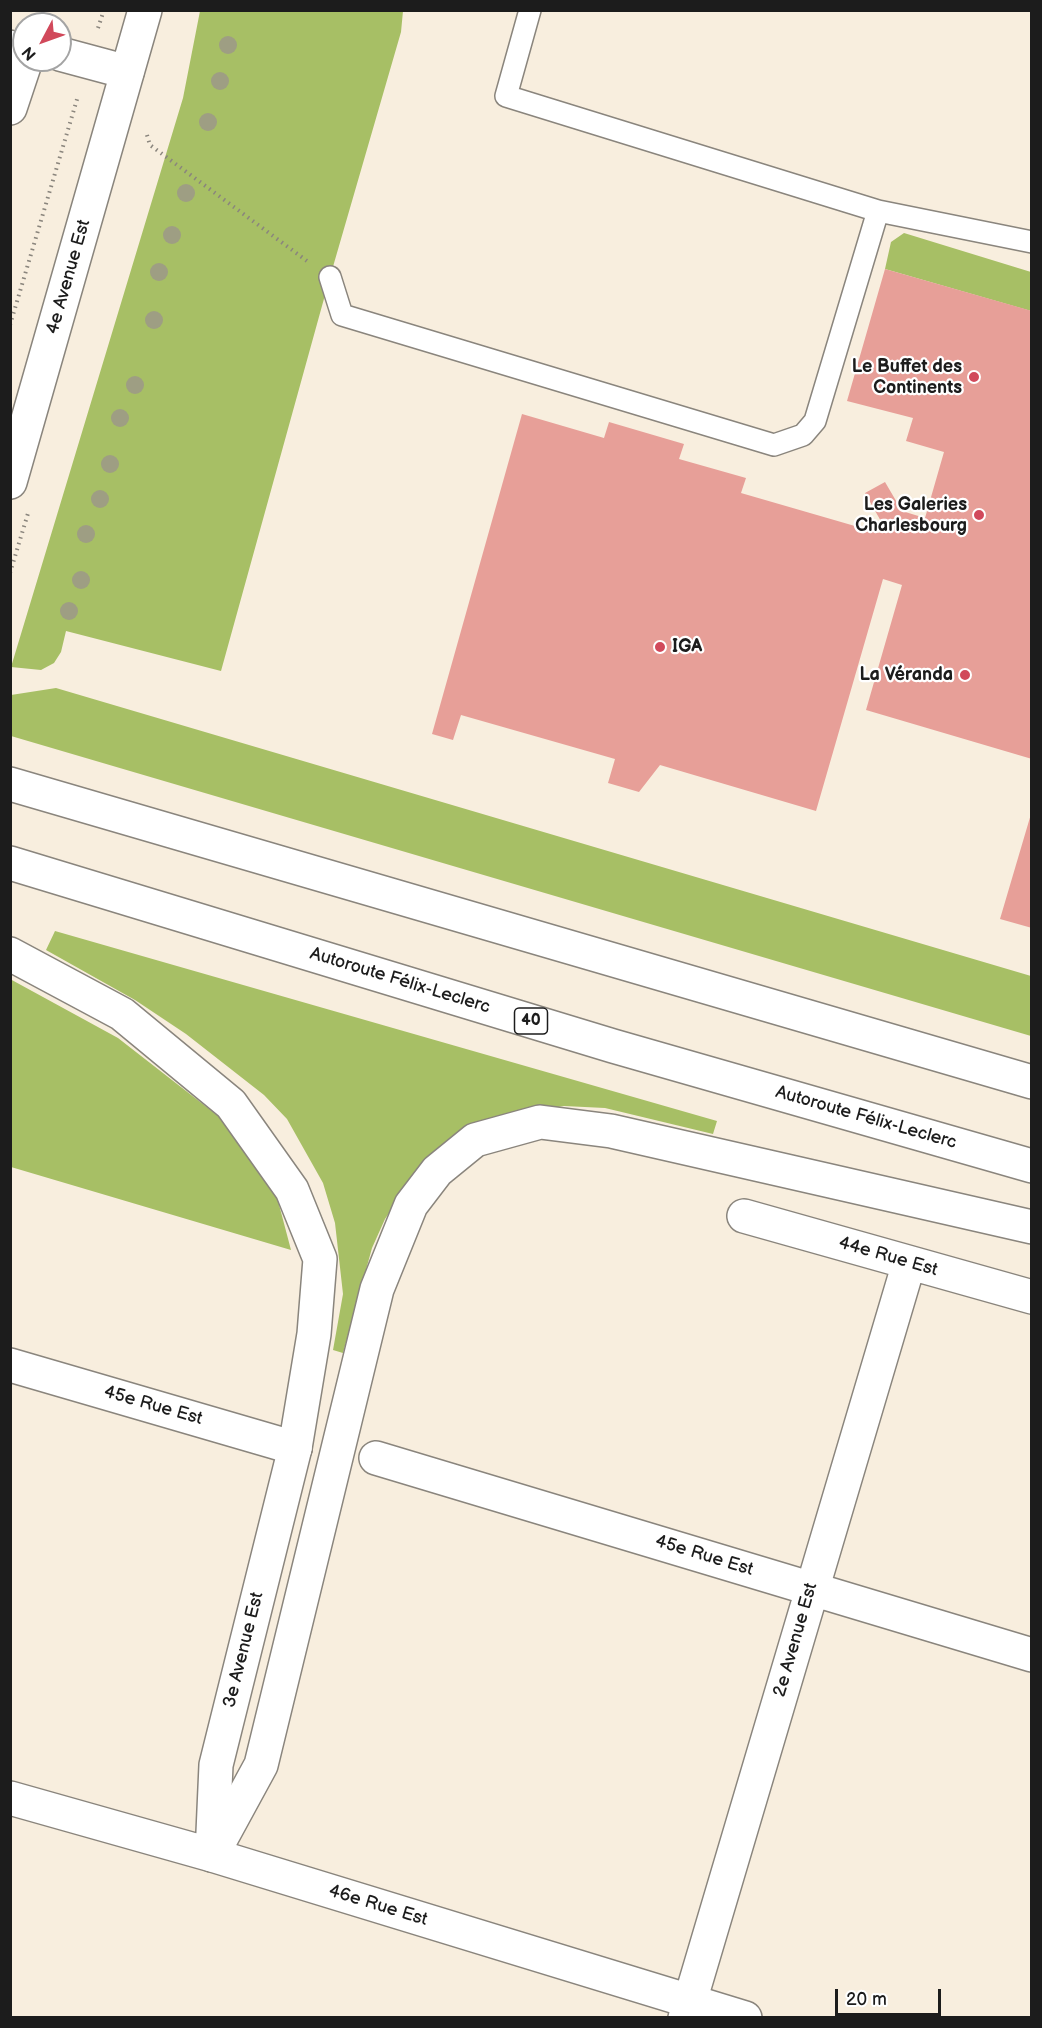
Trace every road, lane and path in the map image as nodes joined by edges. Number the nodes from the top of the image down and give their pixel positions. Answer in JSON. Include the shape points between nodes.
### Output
{"nodes":[{"id":1,"x":104,"y":10,"type":"edge"},
{"id":2,"x":145,"y":10,"type":"edge"},
{"id":3,"x":530,"y":10,"type":"edge"},
{"id":4,"x":74,"y":58,"type":"edge"},
{"id":5,"x":22,"y":72,"type":"edge"},
{"id":6,"x":127,"y":72,"type":"junction"},
{"id":7,"x":10,"y":108,"type":"edge"},
{"id":8,"x":144,"y":127,"type":"dead end"},
{"id":9,"x":878,"y":211,"type":"junction"},
{"id":10,"x":1032,"y":242,"type":"edge"},
{"id":11,"x":330,"y":277,"type":"joint"},
{"id":12,"x":10,"y":325,"type":"edge"},
{"id":13,"x":10,"y":482,"type":"edge"},
{"id":14,"x":10,"y":784,"type":"edge"},
{"id":15,"x":22,"y":867,"type":"edge"},
{"id":16,"x":10,"y":954,"type":"edge"},
{"id":17,"x":1025,"y":1079,"type":"edge"},
{"id":18,"x":1032,"y":1166,"type":"edge"},
{"id":19,"x":744,"y":1216,"type":"dead end"},
{"id":20,"x":1032,"y":1227,"type":"edge"},
{"id":21,"x":909,"y":1263,"type":"junction"},
{"id":22,"x":1032,"y":1297,"type":"edge"},
{"id":23,"x":10,"y":1365,"type":"edge"},
{"id":24,"x":295,"y":1448,"type":"junction"},
{"id":25,"x":376,"y":1458,"type":"dead end"},
{"id":26,"x":811,"y":1588,"type":"junction"},
{"id":27,"x":1032,"y":1655,"type":"edge"},
{"id":28,"x":10,"y":1797,"type":"edge"},
{"id":29,"x":212,"y":1855,"type":"junction"},
{"id":30,"x":688,"y":2010,"type":"edge"},
{"id":31,"x":745,"y":2018,"type":"edge"}],
"edges":[{"from":1,"to":4,"type":"path"},
{"from":2,"to":6,"type":"main road","name":"4e Avenue Est"},
{"from":3,"to":9,"type":"lane","via":[[506,96]]},
{"from":4,"to":6,"type":"main road"},
{"from":4,"to":12,"type":"path"},
{"from":5,"to":7,"type":"main road"},
{"from":6,"to":13,"type":"main road","name":"4e Avenue Est"},
{"from":8,"to":11,"type":"path","via":[[150,146]]},
{"from":9,"to":10,"type":"lane"},
{"from":9,"to":11,"type":"lane","via":[[814,421],[803,435],[774,445],[342,315]]},
{"from":14,"to":17,"type":"main road"},
{"from":15,"to":18,"type":"main road","name":"Autoroute Félix-Leclerc","number":"40","via":[[613,1046]]},
{"from":16,"to":24,"type":"main road","name":"3e Avenue Est","via":[[122,1014],[231,1104],[292,1190],[320,1259],[314,1334]]},
{"from":19,"to":21,"type":"main road","name":"44e Rue Est"},
{"from":20,"to":29,"type":"main road","via":[[611,1131],[540,1122],[475,1140],[437,1172],[411,1205],[377,1289],[261,1766]]},
{"from":21,"to":22,"type":"main road","name":"44e Rue Est"},
{"from":21,"to":26,"type":"main road","name":"2e Avenue Est"},
{"from":23,"to":24,"type":"main road","name":"45e Rue Est"},
{"from":24,"to":29,"type":"main road","name":"3e Avenue Est","via":[[216,1765]]},
{"from":25,"to":26,"type":"main road","name":"45e Rue Est"},
{"from":26,"to":27,"type":"main road","name":"45e Rue Est"},
{"from":26,"to":30,"type":"main road","name":"2e Avenue Est"},
{"from":28,"to":29,"type":"main road","name":"46e Rue Est"},
{"from":29,"to":30,"type":"main road","name":"46e Rue Est"},
{"from":30,"to":31,"type":"main road","name":"46e Rue Est"}]}
